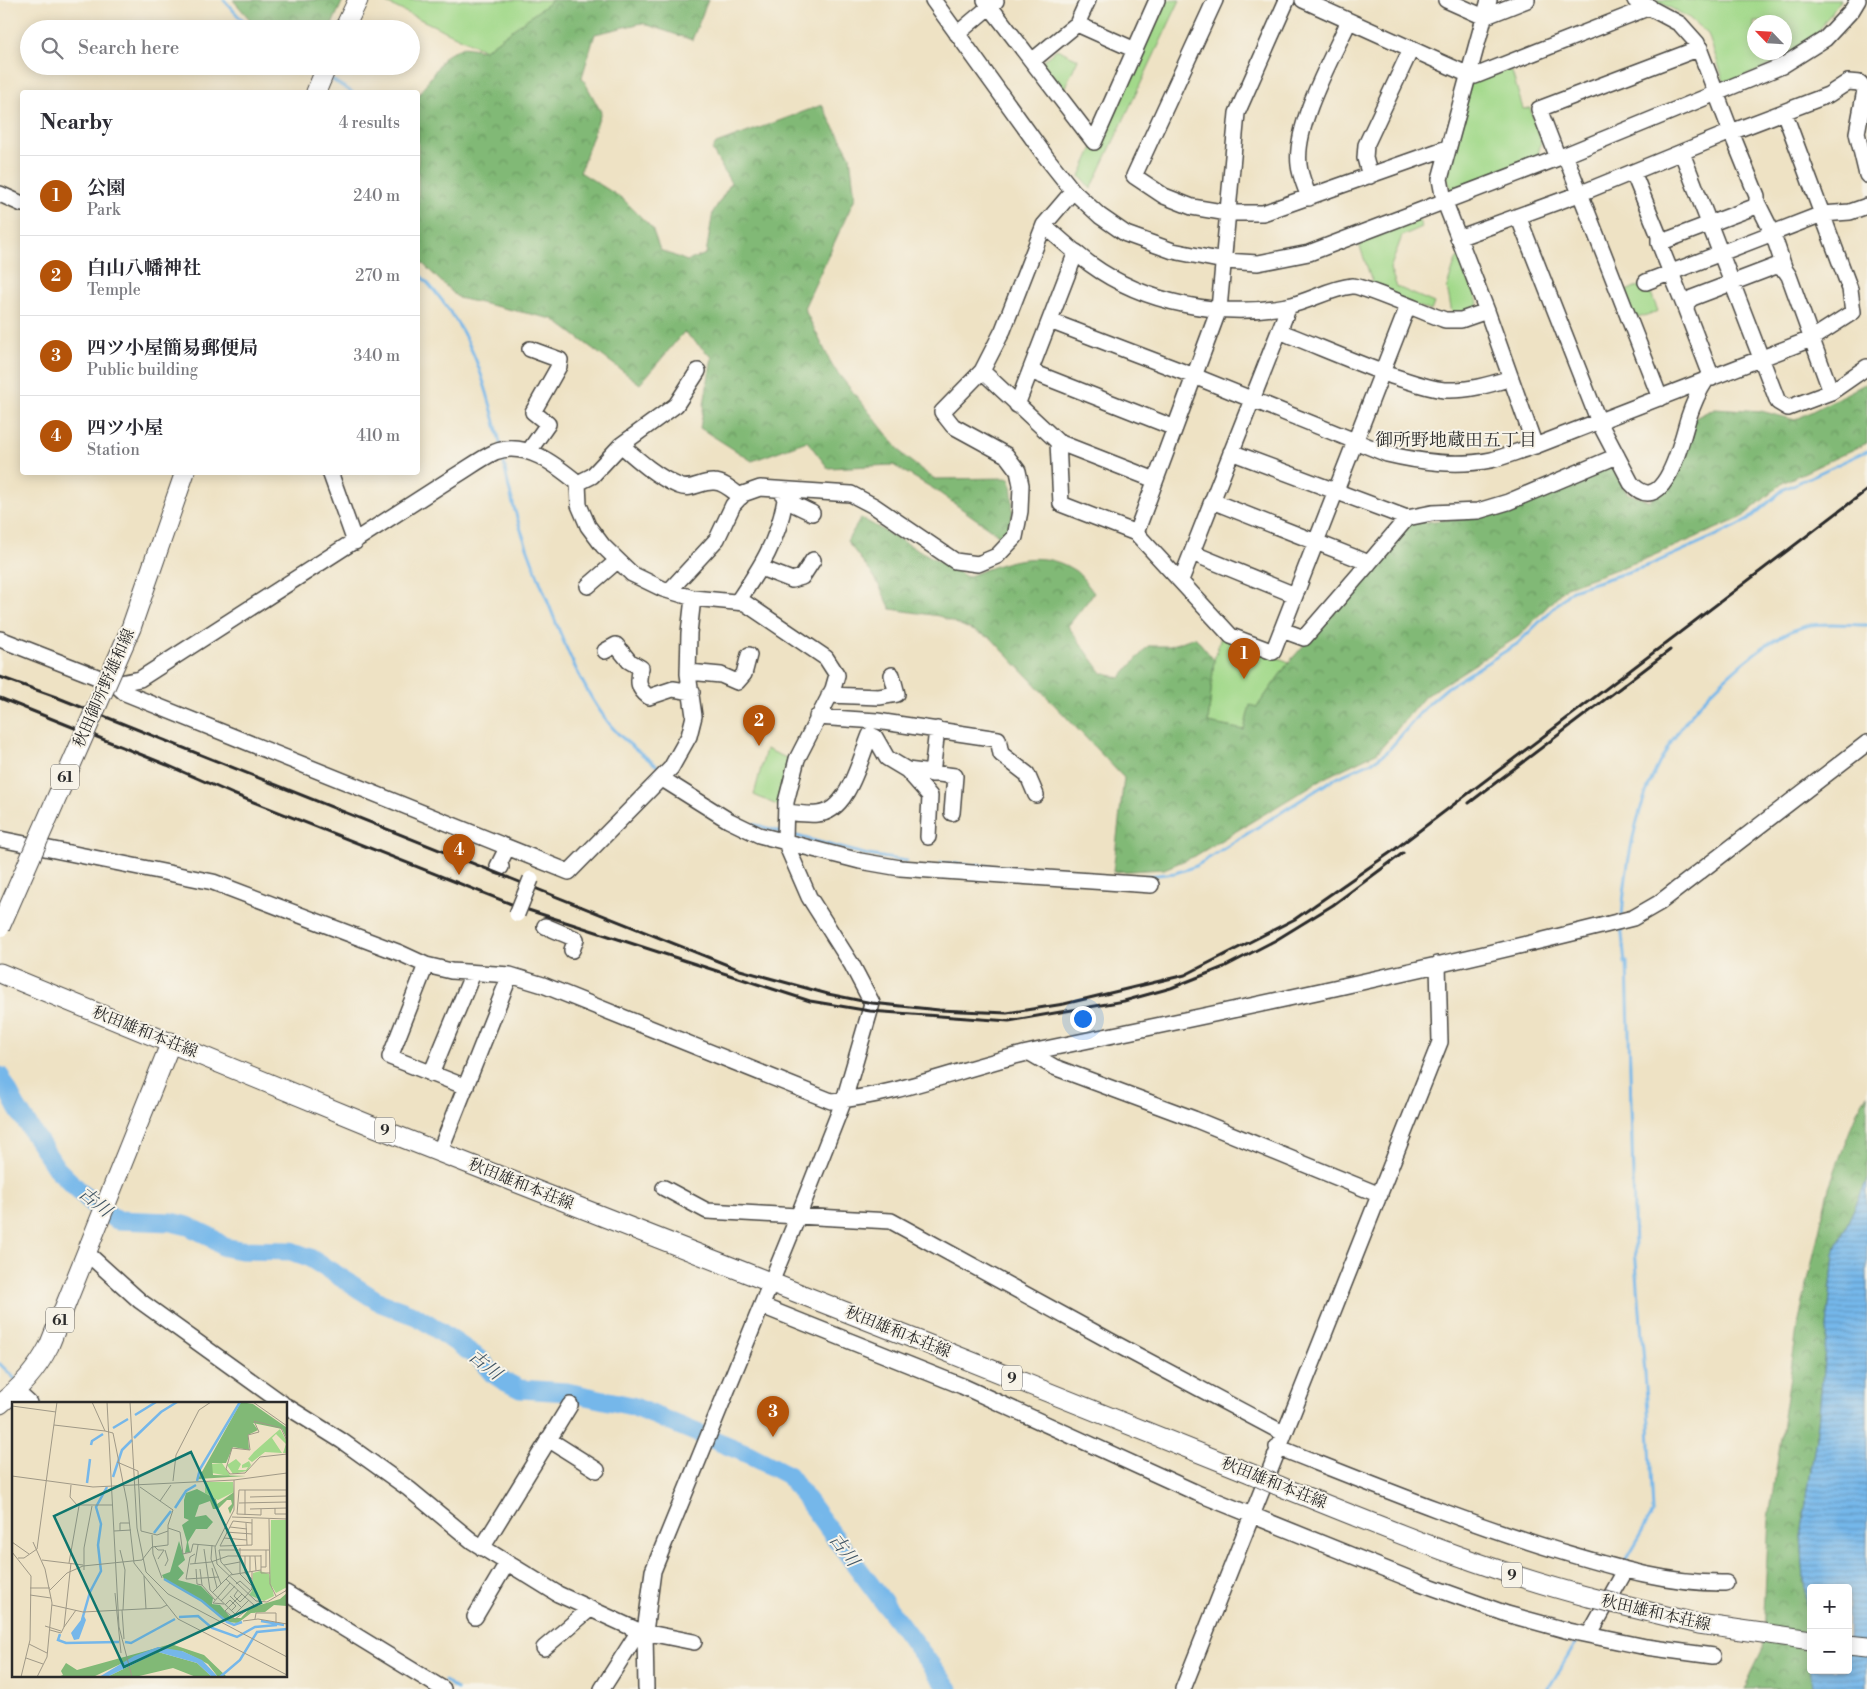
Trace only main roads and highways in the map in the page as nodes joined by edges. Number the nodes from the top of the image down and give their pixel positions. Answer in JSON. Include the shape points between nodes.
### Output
{"nodes":[{"id":1,"x":358,"y":0,"type":"edge"},
{"id":2,"x":348,"y":20,"type":"edge"},
{"id":3,"x":323,"y":75,"type":"edge"},
{"id":4,"x":317,"y":90,"type":"edge"},
{"id":5,"x":184,"y":475,"type":"edge"},
{"id":6,"x":0,"y":926,"type":"edge"},
{"id":7,"x":0,"y":973,"type":"edge"},
{"id":8,"x":171,"y":1042,"type":"junction"},
{"id":9,"x":22,"y":1392,"type":"edge"},
{"id":10,"x":0,"y":1404,"type":"edge"},
{"id":11,"x":1807,"y":1640,"type":"edge"},
{"id":12,"x":1852,"y":1645,"type":"edge"},
{"id":13,"x":1867,"y":1647,"type":"edge"}],
"edges":[{"from":1,"to":2,"type":"main road"},
{"from":3,"to":4,"type":"main road"},
{"from":5,"to":6,"type":"main road","name":"秋田御所野雄和線","number":"61","bridge":true,"via":[[130,628]]},
{"from":7,"to":8,"type":"main road","name":"秋田雄和本荘線","number":"9"},
{"from":8,"to":9,"type":"main road","number":"61","via":[[49,1346]]},
{"from":8,"to":11,"type":"main road","name":"秋田雄和本荘線","number":"9","bridge":true,"via":[[370,1125],[1429,1546],[1545,1586],[1617,1604],[1699,1624]]},
{"from":9,"to":10,"type":"main road","number":"61"},
{"from":12,"to":13,"type":"main road"}]}
